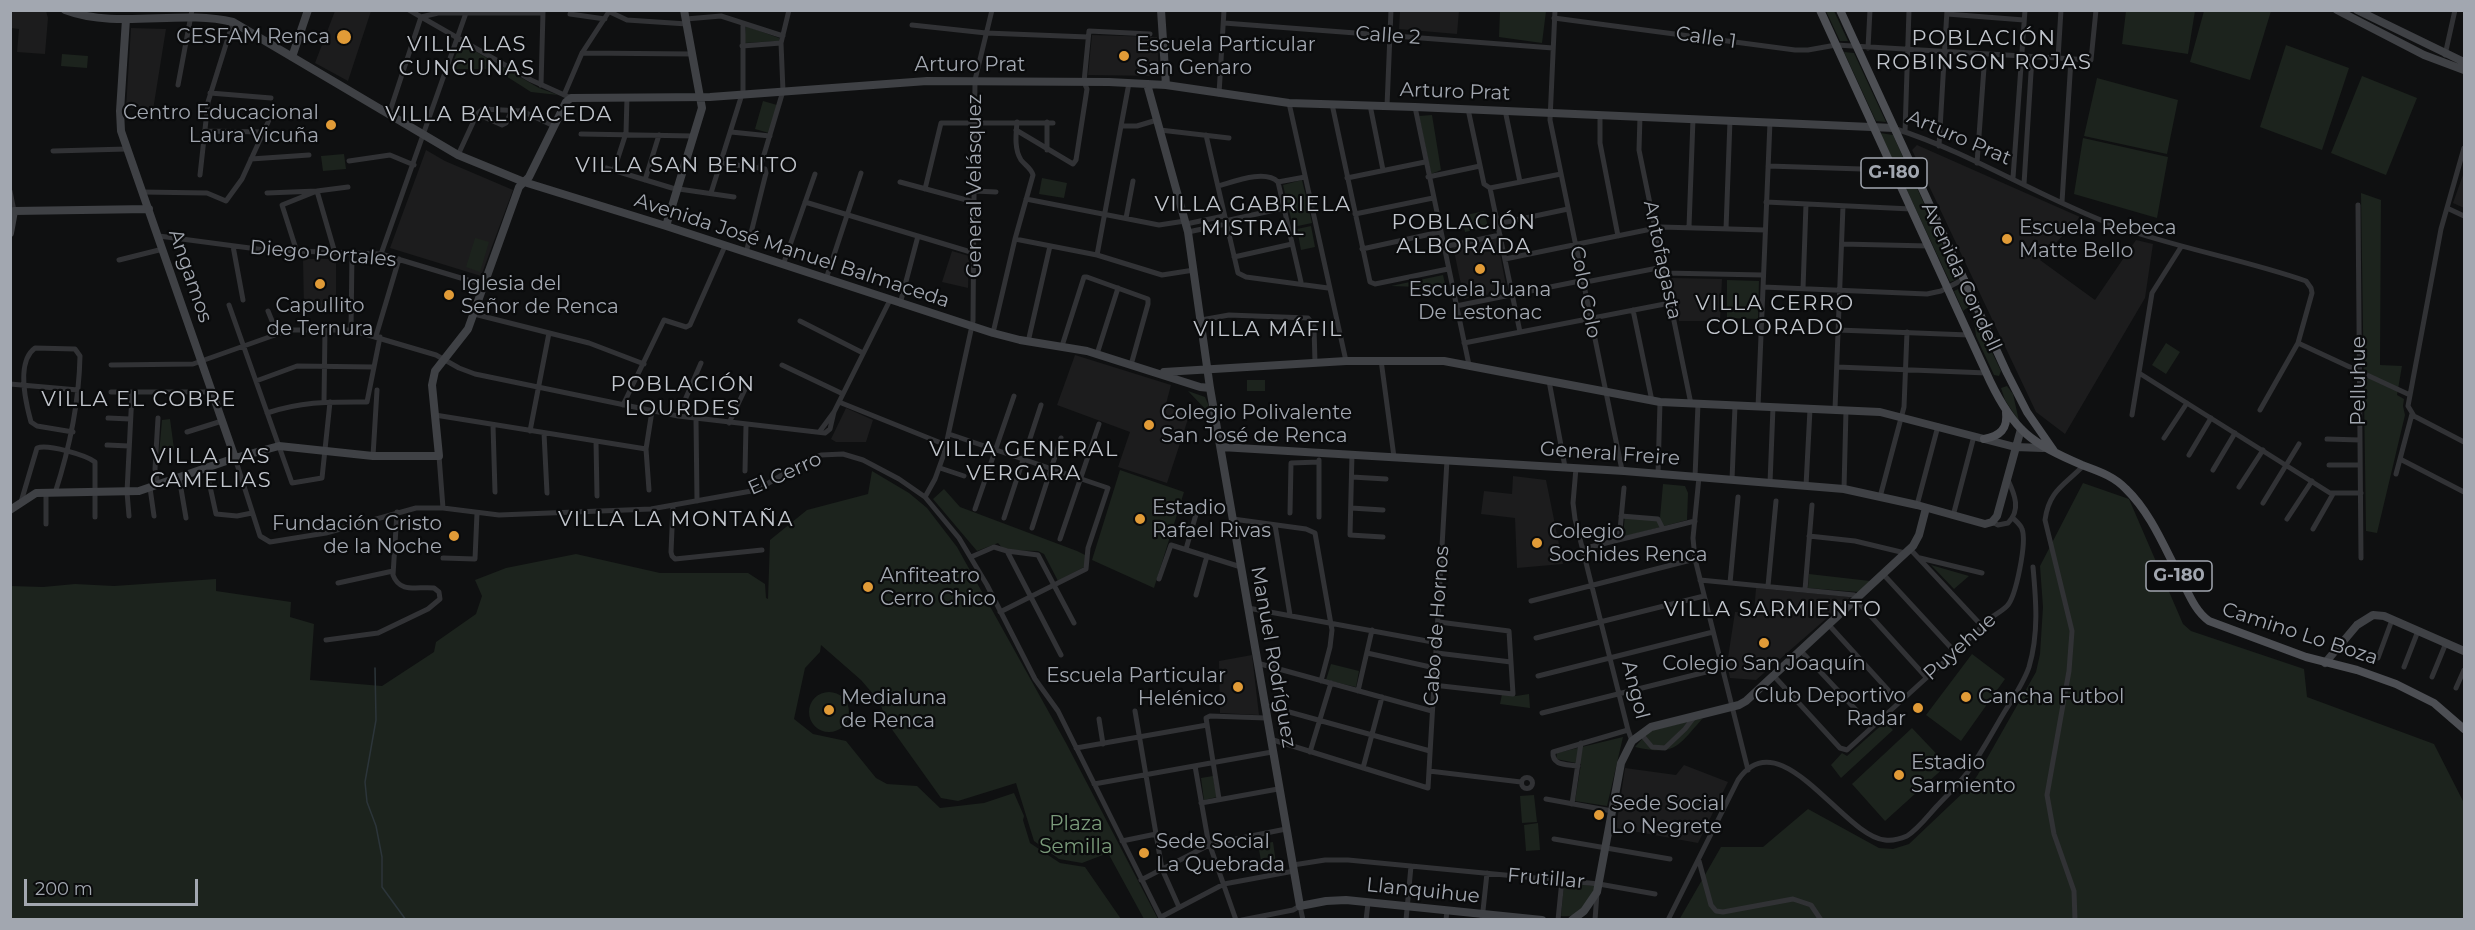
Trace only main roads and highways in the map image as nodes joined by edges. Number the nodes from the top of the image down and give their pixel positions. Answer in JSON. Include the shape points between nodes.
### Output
{"nodes":[{"id":1,"x":1820,"y":10,"type":"edge"},
{"id":2,"x":1840,"y":10,"type":"edge"},
{"id":3,"x":2007,"y":373,"type":"junction"},
{"id":4,"x":1988,"y":377,"type":"junction"},
{"id":5,"x":2022,"y":404,"type":"junction"},
{"id":6,"x":2006,"y":411,"type":"junction"},
{"id":7,"x":2020,"y":429,"type":"junction"},
{"id":8,"x":1984,"y":439,"type":"road end"},
{"id":9,"x":2043,"y":448,"type":"joint"},
{"id":10,"x":2059,"y":455,"type":"junction"},
{"id":11,"x":2464,"y":729,"type":"edge"}],
"edges":[{"from":1,"to":4,"type":"main road","name":"Avenida Condell","number":"G-180"},
{"from":2,"to":3,"type":"main road","name":"Avenida Condell","number":"G-180"},
{"from":3,"to":4,"type":"main road","via":[[2001,382]]},
{"from":3,"to":5,"type":"main road","name":"Avenida Condell","number":"G-180"},
{"from":4,"to":6,"type":"main road","name":"Avenida Condell","number":"G-180"},
{"from":5,"to":7,"type":"main road"},
{"from":5,"to":10,"type":"main road","number":"G-180"},
{"from":6,"to":7,"type":"main road","name":"Avenida Condell","number":"G-180"},
{"from":6,"to":8,"type":"main road","via":[[2004,430]]},
{"from":7,"to":9,"type":"main road","name":"Avenida Condell","number":"G-180"},
{"from":9,"to":10,"type":"main road","name":"Camino Lo Boza","number":"G-180"},
{"from":10,"to":11,"type":"main road","name":"Camino Lo Boza","number":"G-180","via":[[2115,479],[2133,497],[2206,619],[2406,688],[2434,703]]}]}
